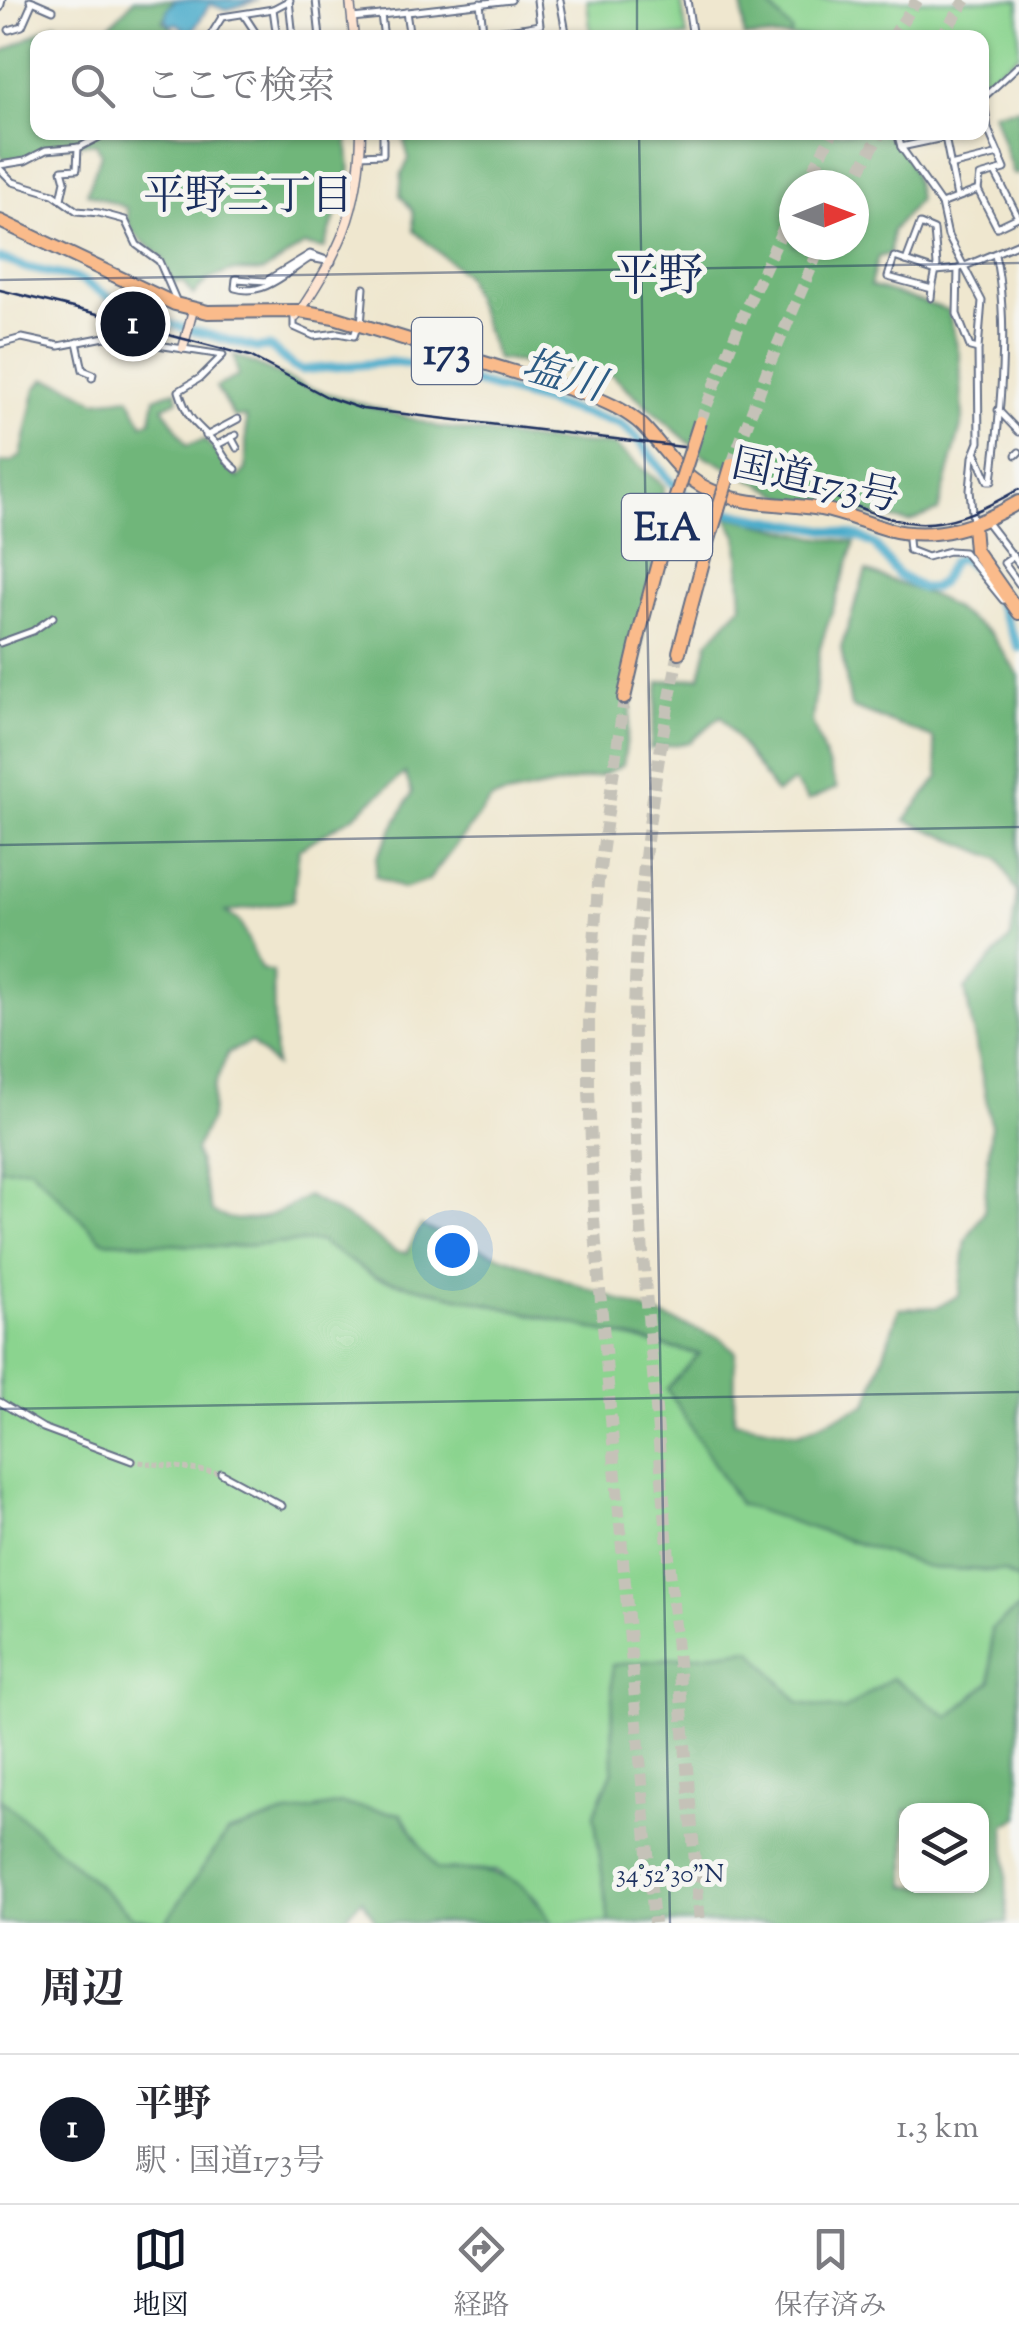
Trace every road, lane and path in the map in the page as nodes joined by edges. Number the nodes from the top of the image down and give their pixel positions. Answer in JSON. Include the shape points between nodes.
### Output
{"nodes":[{"id":1,"x":2,"y":0,"type":"edge"},
{"id":2,"x":288,"y":0,"type":"edge"},
{"id":3,"x":316,"y":0,"type":"edge"},
{"id":4,"x":350,"y":0,"type":"edge"},
{"id":5,"x":424,"y":0,"type":"edge"},
{"id":6,"x":511,"y":0,"type":"edge"},
{"id":7,"x":537,"y":0,"type":"edge"},
{"id":8,"x":560,"y":0,"type":"edge"},
{"id":9,"x":687,"y":0,"type":"edge"},
{"id":10,"x":32,"y":1,"type":"edge"},
{"id":11,"x":480,"y":2,"type":"edge"},
{"id":12,"x":44,"y":3,"type":"edge"},
{"id":13,"x":0,"y":8,"type":"edge"},
{"id":14,"x":274,"y":9,"type":"junction"},
{"id":15,"x":53,"y":10,"type":"dead end"},
{"id":16,"x":424,"y":10,"type":"junction"},
{"id":17,"x":406,"y":12,"type":"junction"},
{"id":18,"x":244,"y":14,"type":"junction"},
{"id":19,"x":381,"y":15,"type":"junction"},
{"id":20,"x":352,"y":18,"type":"junction"},
{"id":21,"x":522,"y":28,"type":"joint"},
{"id":22,"x":9,"y":30,"type":"dead end"},
{"id":23,"x":214,"y":30,"type":"edge"},
{"id":24,"x":254,"y":30,"type":"edge"},
{"id":25,"x":277,"y":30,"type":"edge"},
{"id":26,"x":292,"y":30,"type":"edge"},
{"id":27,"x":319,"y":30,"type":"edge"},
{"id":28,"x":353,"y":30,"type":"edge"},
{"id":29,"x":383,"y":30,"type":"edge"},
{"id":30,"x":409,"y":30,"type":"edge"},
{"id":31,"x":483,"y":30,"type":"edge"},
{"id":32,"x":502,"y":30,"type":"edge"},
{"id":33,"x":566,"y":30,"type":"edge"},
{"id":34,"x":693,"y":30,"type":"edge"},
{"id":35,"x":1019,"y":65,"type":"edge"},
{"id":36,"x":989,"y":95,"type":"edge"},
{"id":37,"x":989,"y":138,"type":"edge"},
{"id":38,"x":93,"y":140,"type":"edge"},
{"id":39,"x":360,"y":140,"type":"edge"},
{"id":40,"x":384,"y":140,"type":"edge"},
{"id":41,"x":899,"y":140,"type":"edge"},
{"id":42,"x":927,"y":140,"type":"edge"},
{"id":43,"x":945,"y":140,"type":"edge"},
{"id":44,"x":901,"y":146,"type":"junction"},
{"id":45,"x":78,"y":147,"type":"junction"},
{"id":46,"x":999,"y":154,"type":"junction"},
{"id":47,"x":360,"y":155,"type":"junction"},
{"id":48,"x":950,"y":166,"type":"junction"},
{"id":49,"x":0,"y":171,"type":"edge"},
{"id":50,"x":995,"y":172,"type":"junction"},
{"id":51,"x":978,"y":190,"type":"junction"},
{"id":52,"x":957,"y":196,"type":"junction"},
{"id":53,"x":60,"y":199,"type":"junction"},
{"id":54,"x":941,"y":204,"type":"junction"},
{"id":55,"x":1018,"y":218,"type":"edge"},
{"id":56,"x":0,"y":221,"type":"edge"},
{"id":57,"x":0,"y":228,"type":"edge"},
{"id":58,"x":1019,"y":243,"type":"edge"},
{"id":59,"x":995,"y":255,"type":"junction"},
{"id":60,"x":906,"y":261,"type":"junction"},
{"id":61,"x":332,"y":262,"type":"junction"},
{"id":62,"x":967,"y":267,"type":"junction"},
{"id":63,"x":958,"y":269,"type":"junction"},
{"id":64,"x":936,"y":271,"type":"junction"},
{"id":65,"x":364,"y":288,"type":"dead end"},
{"id":66,"x":932,"y":289,"type":"junction"},
{"id":67,"x":931,"y":298,"type":"dead end"},
{"id":68,"x":175,"y":307,"type":"junction"},
{"id":69,"x":297,"y":315,"type":"junction"},
{"id":70,"x":190,"y":321,"type":"junction"},
{"id":71,"x":359,"y":328,"type":"junction"},
{"id":72,"x":77,"y":342,"type":"junction"},
{"id":73,"x":0,"y":344,"type":"edge"},
{"id":74,"x":183,"y":348,"type":"junction"},
{"id":75,"x":978,"y":349,"type":"junction"},
{"id":76,"x":92,"y":378,"type":"dead end"},
{"id":77,"x":998,"y":410,"type":"junction"},
{"id":78,"x":238,"y":419,"type":"dead end"},
{"id":79,"x":700,"y":422,"type":"tunnel mouth"},
{"id":80,"x":1019,"y":432,"type":"edge"},
{"id":81,"x":206,"y":436,"type":"junction"},
{"id":82,"x":217,"y":445,"type":"junction"},
{"id":83,"x":237,"y":448,"type":"dead end"},
{"id":84,"x":976,"y":452,"type":"junction"},
{"id":85,"x":732,"y":464,"type":"tunnel mouth"},
{"id":86,"x":236,"y":469,"type":"dead end"},
{"id":87,"x":1019,"y":505,"type":"edge"},
{"id":88,"x":990,"y":525,"type":"junction"},
{"id":89,"x":972,"y":529,"type":"junction"},
{"id":90,"x":908,"y":540,"type":"junction"},
{"id":91,"x":1014,"y":556,"type":"junction"},
{"id":92,"x":1004,"y":563,"type":"junction"},
{"id":93,"x":1019,"y":564,"type":"edge"},
{"id":94,"x":990,"y":572,"type":"junction"},
{"id":95,"x":1019,"y":584,"type":"edge"},
{"id":96,"x":1019,"y":615,"type":"edge"},
{"id":97,"x":53,"y":617,"type":"dead end"},
{"id":98,"x":0,"y":644,"type":"edge"},
{"id":99,"x":679,"y":652,"type":"tunnel mouth"},
{"id":100,"x":624,"y":698,"type":"tunnel mouth"},
{"id":101,"x":0,"y":1402,"type":"edge"},
{"id":102,"x":132,"y":1461,"type":"tunnel mouth"},
{"id":103,"x":221,"y":1472,"type":"tunnel mouth"},
{"id":104,"x":282,"y":1506,"type":"dead end"}],
"edges":[{"from":1,"to":13,"type":"street"},
{"from":2,"to":14,"type":"street"},
{"from":2,"to":26,"type":"street"},
{"from":3,"to":27,"type":"street"},
{"from":4,"to":20,"type":"street"},
{"from":5,"to":16,"type":"street"},
{"from":6,"to":11,"type":"street"},
{"from":7,"to":21,"type":"street","via":[[540,25]]},
{"from":8,"to":33,"type":"street"},
{"from":9,"to":34,"type":"street"},
{"from":10,"to":12,"type":"street"},
{"from":10,"to":22,"type":"street","via":[[22,26]]},
{"from":11,"to":16,"type":"street"},
{"from":11,"to":31,"type":"street"},
{"from":12,"to":15,"type":"street"},
{"from":14,"to":18,"type":"street"},
{"from":14,"to":25,"type":"street"},
{"from":16,"to":17,"type":"street"},
{"from":17,"to":19,"type":"street"},
{"from":17,"to":30,"type":"street"},
{"from":18,"to":23,"type":"street","via":[[222,17]]},
{"from":18,"to":24,"type":"street"},
{"from":19,"to":20,"type":"street"},
{"from":19,"to":29,"type":"street"},
{"from":20,"to":28,"type":"street"},
{"from":21,"to":32,"type":"street"},
{"from":35,"to":36,"type":"street"},
{"from":37,"to":46,"type":"street"},
{"from":38,"to":45,"type":"street"},
{"from":39,"to":47,"type":"street"},
{"from":40,"to":47,"type":"street","via":[[384,154]]},
{"from":41,"to":44,"type":"street"},
{"from":42,"to":44,"type":"street"},
{"from":43,"to":48,"type":"street"},
{"from":44,"to":54,"type":"street"},
{"from":45,"to":49,"type":"street","via":[[46,150]]},
{"from":45,"to":53,"type":"street","via":[[77,169],[62,170]]},
{"from":46,"to":48,"type":"street"},
{"from":46,"to":50,"type":"street","via":[[1005,169]]},
{"from":47,"to":61,"type":"street","via":[[359,180]]},
{"from":48,"to":52,"type":"street"},
{"from":49,"to":53,"type":"street"},
{"from":50,"to":51,"type":"street","via":[[980,176]]},
{"from":50,"to":55,"type":"street"},
{"from":51,"to":52,"type":"street"},
{"from":51,"to":55,"type":"street","via":[[998,228]]},
{"from":52,"to":54,"type":"street"},
{"from":53,"to":68,"type":"street","via":[[77,212],[125,220],[137,245],[159,261]]},
{"from":54,"to":62,"type":"street","via":[[943,224]]},
{"from":56,"to":68,"type":"highway","name":"国道173号","number":"173"},
{"from":57,"to":68,"type":"highway","name":"国道173号","number":"173"},
{"from":58,"to":59,"type":"street"},
{"from":59,"to":62,"type":"street"},
{"from":59,"to":77,"type":"street","via":[[1001,290]]},
{"from":60,"to":64,"type":"street"},
{"from":60,"to":64,"type":"street","via":[[920,224],[934,230]]},
{"from":60,"to":66,"type":"street","via":[[894,257],[888,277]]},
{"from":61,"to":61,"type":"street","via":[[310,258],[267,287],[234,288],[236,279],[266,281],[310,254]]},
{"from":61,"to":69,"type":"street"},
{"from":62,"to":63,"type":"street"},
{"from":62,"to":75,"type":"street","via":[[982,301]]},
{"from":63,"to":64,"type":"street"},
{"from":63,"to":75,"type":"street","via":[[957,314],[970,347]]},
{"from":64,"to":66,"type":"street"},
{"from":65,"to":71,"type":"street"},
{"from":66,"to":67,"type":"street"},
{"from":68,"to":70,"type":"highway","name":"国道173号","number":"173"},
{"from":69,"to":70,"type":"highway","name":"国道173号","number":"173"},
{"from":69,"to":71,"type":"highway","name":"国道173号","number":"173"},
{"from":69,"to":71,"type":"street","via":[[294,327],[306,335],[354,336]]},
{"from":70,"to":74,"type":"street"},
{"from":71,"to":89,"type":"highway","name":"国道173号","number":"173","via":[[620,408],[673,464],[709,490],[907,533]]},
{"from":71,"to":90,"type":"highway","name":"国道173号","number":"173","via":[[600,404],[636,427],[692,487],[714,498],[831,518]]},
{"from":72,"to":73,"type":"street","via":[[50,346],[22,338]]},
{"from":72,"to":74,"type":"street","via":[[105,337]]},
{"from":72,"to":76,"type":"street","via":[[83,370]]},
{"from":74,"to":81,"type":"street","via":[[223,355],[178,392]]},
{"from":75,"to":84,"type":"street"},
{"from":77,"to":80,"type":"street"},
{"from":77,"to":84,"type":"street","via":[[992,481]]},
{"from":78,"to":81,"type":"street"},
{"from":79,"to":100,"type":"highway","number":"E1A","bridge":true},
{"from":81,"to":82,"type":"street"},
{"from":82,"to":83,"type":"street","via":[[234,436]]},
{"from":82,"to":86,"type":"street"},
{"from":84,"to":89,"type":"street"},
{"from":85,"to":99,"type":"highway","number":"E1A","bridge":true},
{"from":87,"to":88,"type":"highway","name":"国道173号","number":"173"},
{"from":87,"to":89,"type":"highway","name":"国道173号","number":"173"},
{"from":88,"to":89,"type":"highway","name":"国道173号","number":"173"},
{"from":88,"to":91,"type":"street"},
{"from":89,"to":90,"type":"highway","name":"国道173号","number":"173","via":[[932,541]]},
{"from":89,"to":94,"type":"highway","via":[[975,550]]},
{"from":90,"to":96,"type":"street","via":[[918,555],[964,552]]},
{"from":91,"to":92,"type":"street"},
{"from":91,"to":93,"type":"street"},
{"from":92,"to":94,"type":"street"},
{"from":92,"to":95,"type":"street"},
{"from":94,"to":96,"type":"highway"},
{"from":97,"to":98,"type":"street"},
{"from":101,"to":102,"type":"street","via":[[43,1428]]},
{"from":103,"to":104,"type":"street"}]}
